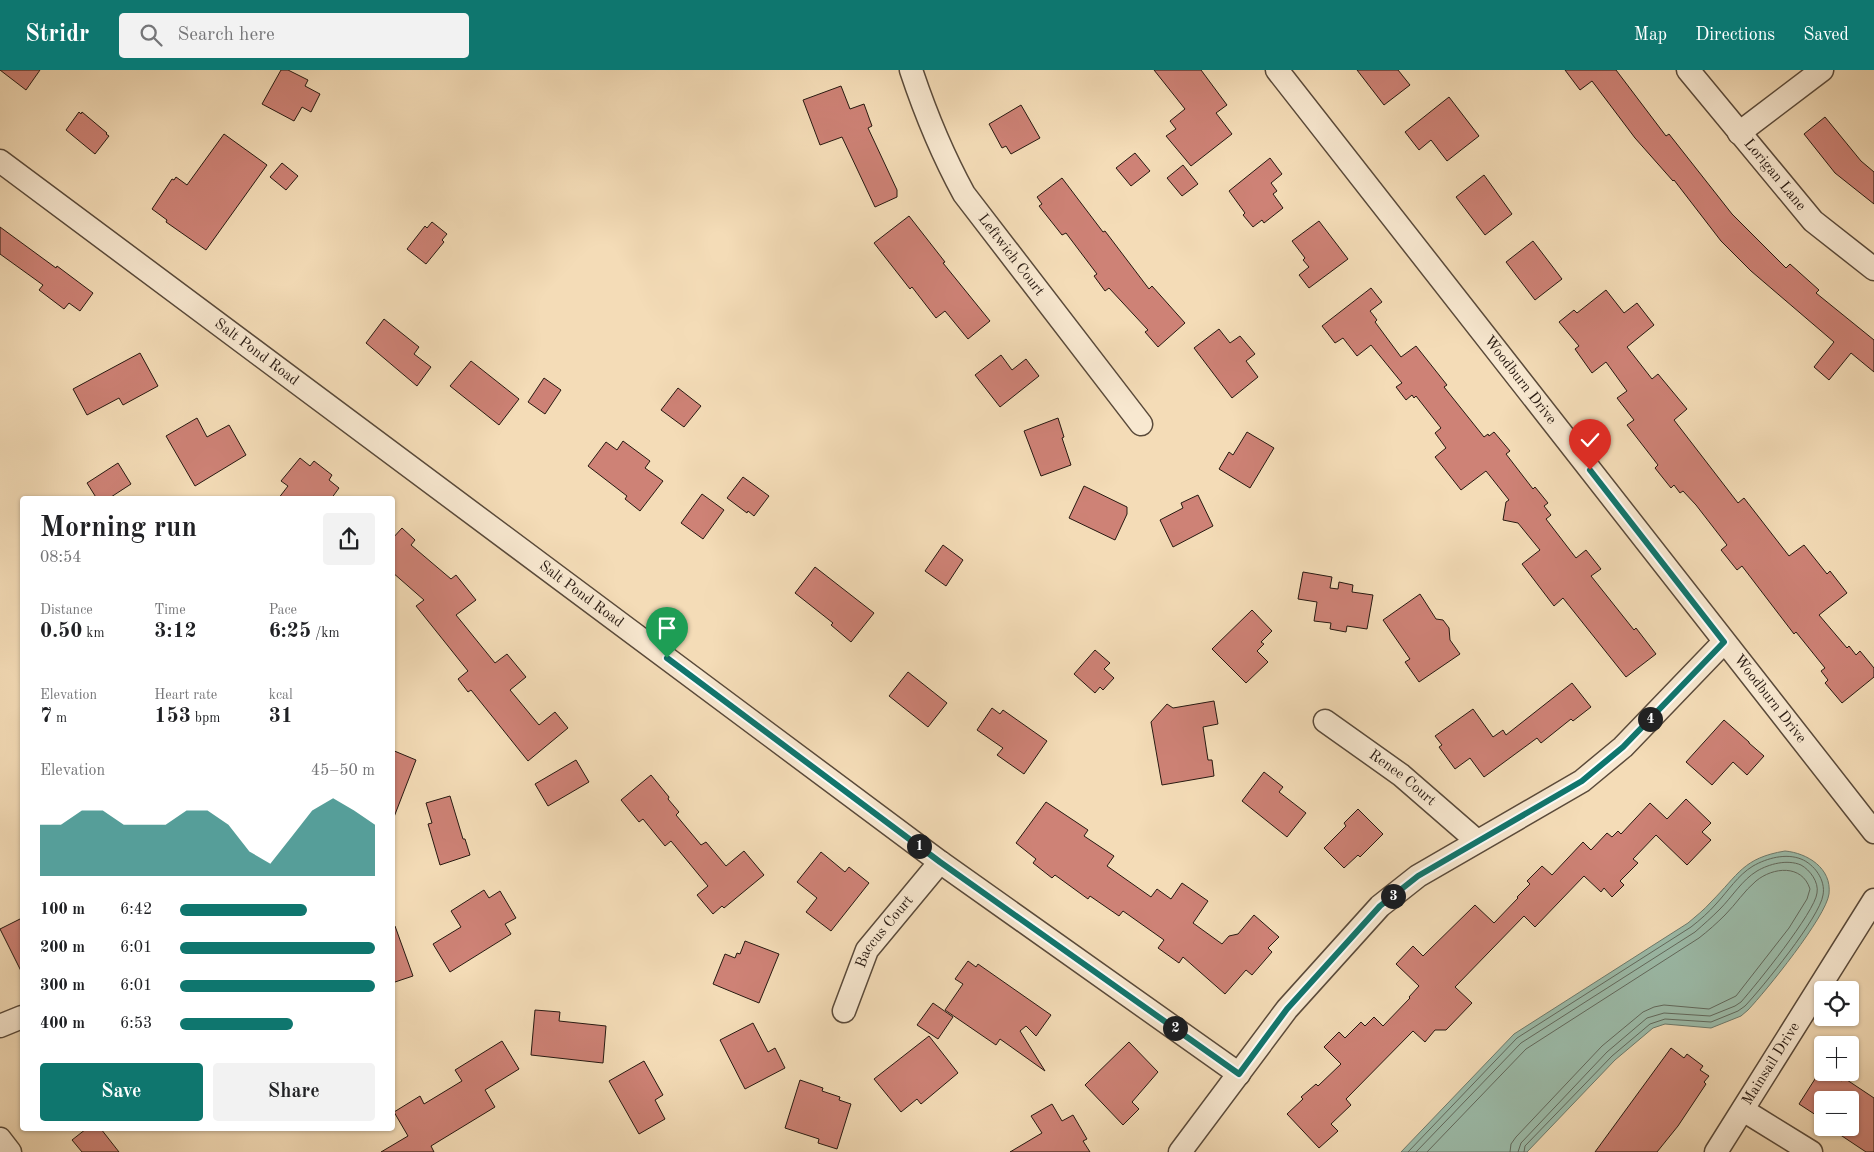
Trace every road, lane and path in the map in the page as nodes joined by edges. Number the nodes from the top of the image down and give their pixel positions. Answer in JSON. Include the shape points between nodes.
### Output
{"nodes":[{"id":1,"x":911,"y":70,"type":"edge"},
{"id":2,"x":1277,"y":70,"type":"edge"},
{"id":3,"x":1688,"y":70,"type":"edge"},
{"id":4,"x":1822,"y":70,"type":"edge"},
{"id":5,"x":1739,"y":133,"type":"junction"},
{"id":6,"x":0,"y":161,"type":"edge"},
{"id":7,"x":1874,"y":269,"type":"edge"},
{"id":8,"x":1140,"y":424,"type":"dead end"},
{"id":9,"x":1724,"y":642,"type":"junction"},
{"id":10,"x":1325,"y":721,"type":"dead end"},
{"id":11,"x":1874,"y":832,"type":"edge"},
{"id":12,"x":1477,"y":840,"type":"junction"},
{"id":13,"x":940,"y":862,"type":"junction"},
{"id":14,"x":1874,"y":900,"type":"edge"},
{"id":15,"x":844,"y":1010,"type":"dead end"},
{"id":16,"x":20,"y":1017,"type":"edge"},
{"id":17,"x":0,"y":1026,"type":"edge"},
{"id":18,"x":1239,"y":1074,"type":"junction"},
{"id":19,"x":1743,"y":1110,"type":"junction"},
{"id":20,"x":0,"y":1139,"type":"edge"},
{"id":21,"x":10,"y":1152,"type":"edge"},
{"id":22,"x":1180,"y":1152,"type":"edge"},
{"id":23,"x":1716,"y":1152,"type":"edge"},
{"id":24,"x":1811,"y":1152,"type":"edge"}],
"edges":[{"from":1,"to":8,"type":"street","name":"Leftwich Court","via":[[932,129],[964,194]]},
{"from":2,"to":9,"type":"street","name":"Woodburn Drive"},
{"from":3,"to":5,"type":"street","name":"Lorigan Lane"},
{"from":4,"to":5,"type":"street"},
{"from":5,"to":7,"type":"street","name":"Lorigan Lane","via":[[1813,221]]},
{"from":6,"to":13,"type":"street","name":"Salt Pond Road"},
{"from":9,"to":11,"type":"street","name":"Woodburn Drive"},
{"from":9,"to":12,"type":"street","via":[[1623,747],[1582,781]]},
{"from":10,"to":12,"type":"street","name":"Renee Court","via":[[1401,775]]},
{"from":12,"to":18,"type":"street","via":[[1418,876],[1380,906],[1287,1009]]},
{"from":13,"to":15,"type":"street","name":"Baccus Court","via":[[867,950]]},
{"from":13,"to":18,"type":"street","name":"Salt Pond Road"},
{"from":14,"to":19,"type":"street","name":"Mainsail Drive"},
{"from":16,"to":17,"type":"street"},
{"from":18,"to":22,"type":"street"},
{"from":19,"to":23,"type":"street","name":"Mainsail Drive"},
{"from":19,"to":24,"type":"street"},
{"from":20,"to":21,"type":"street"}]}
